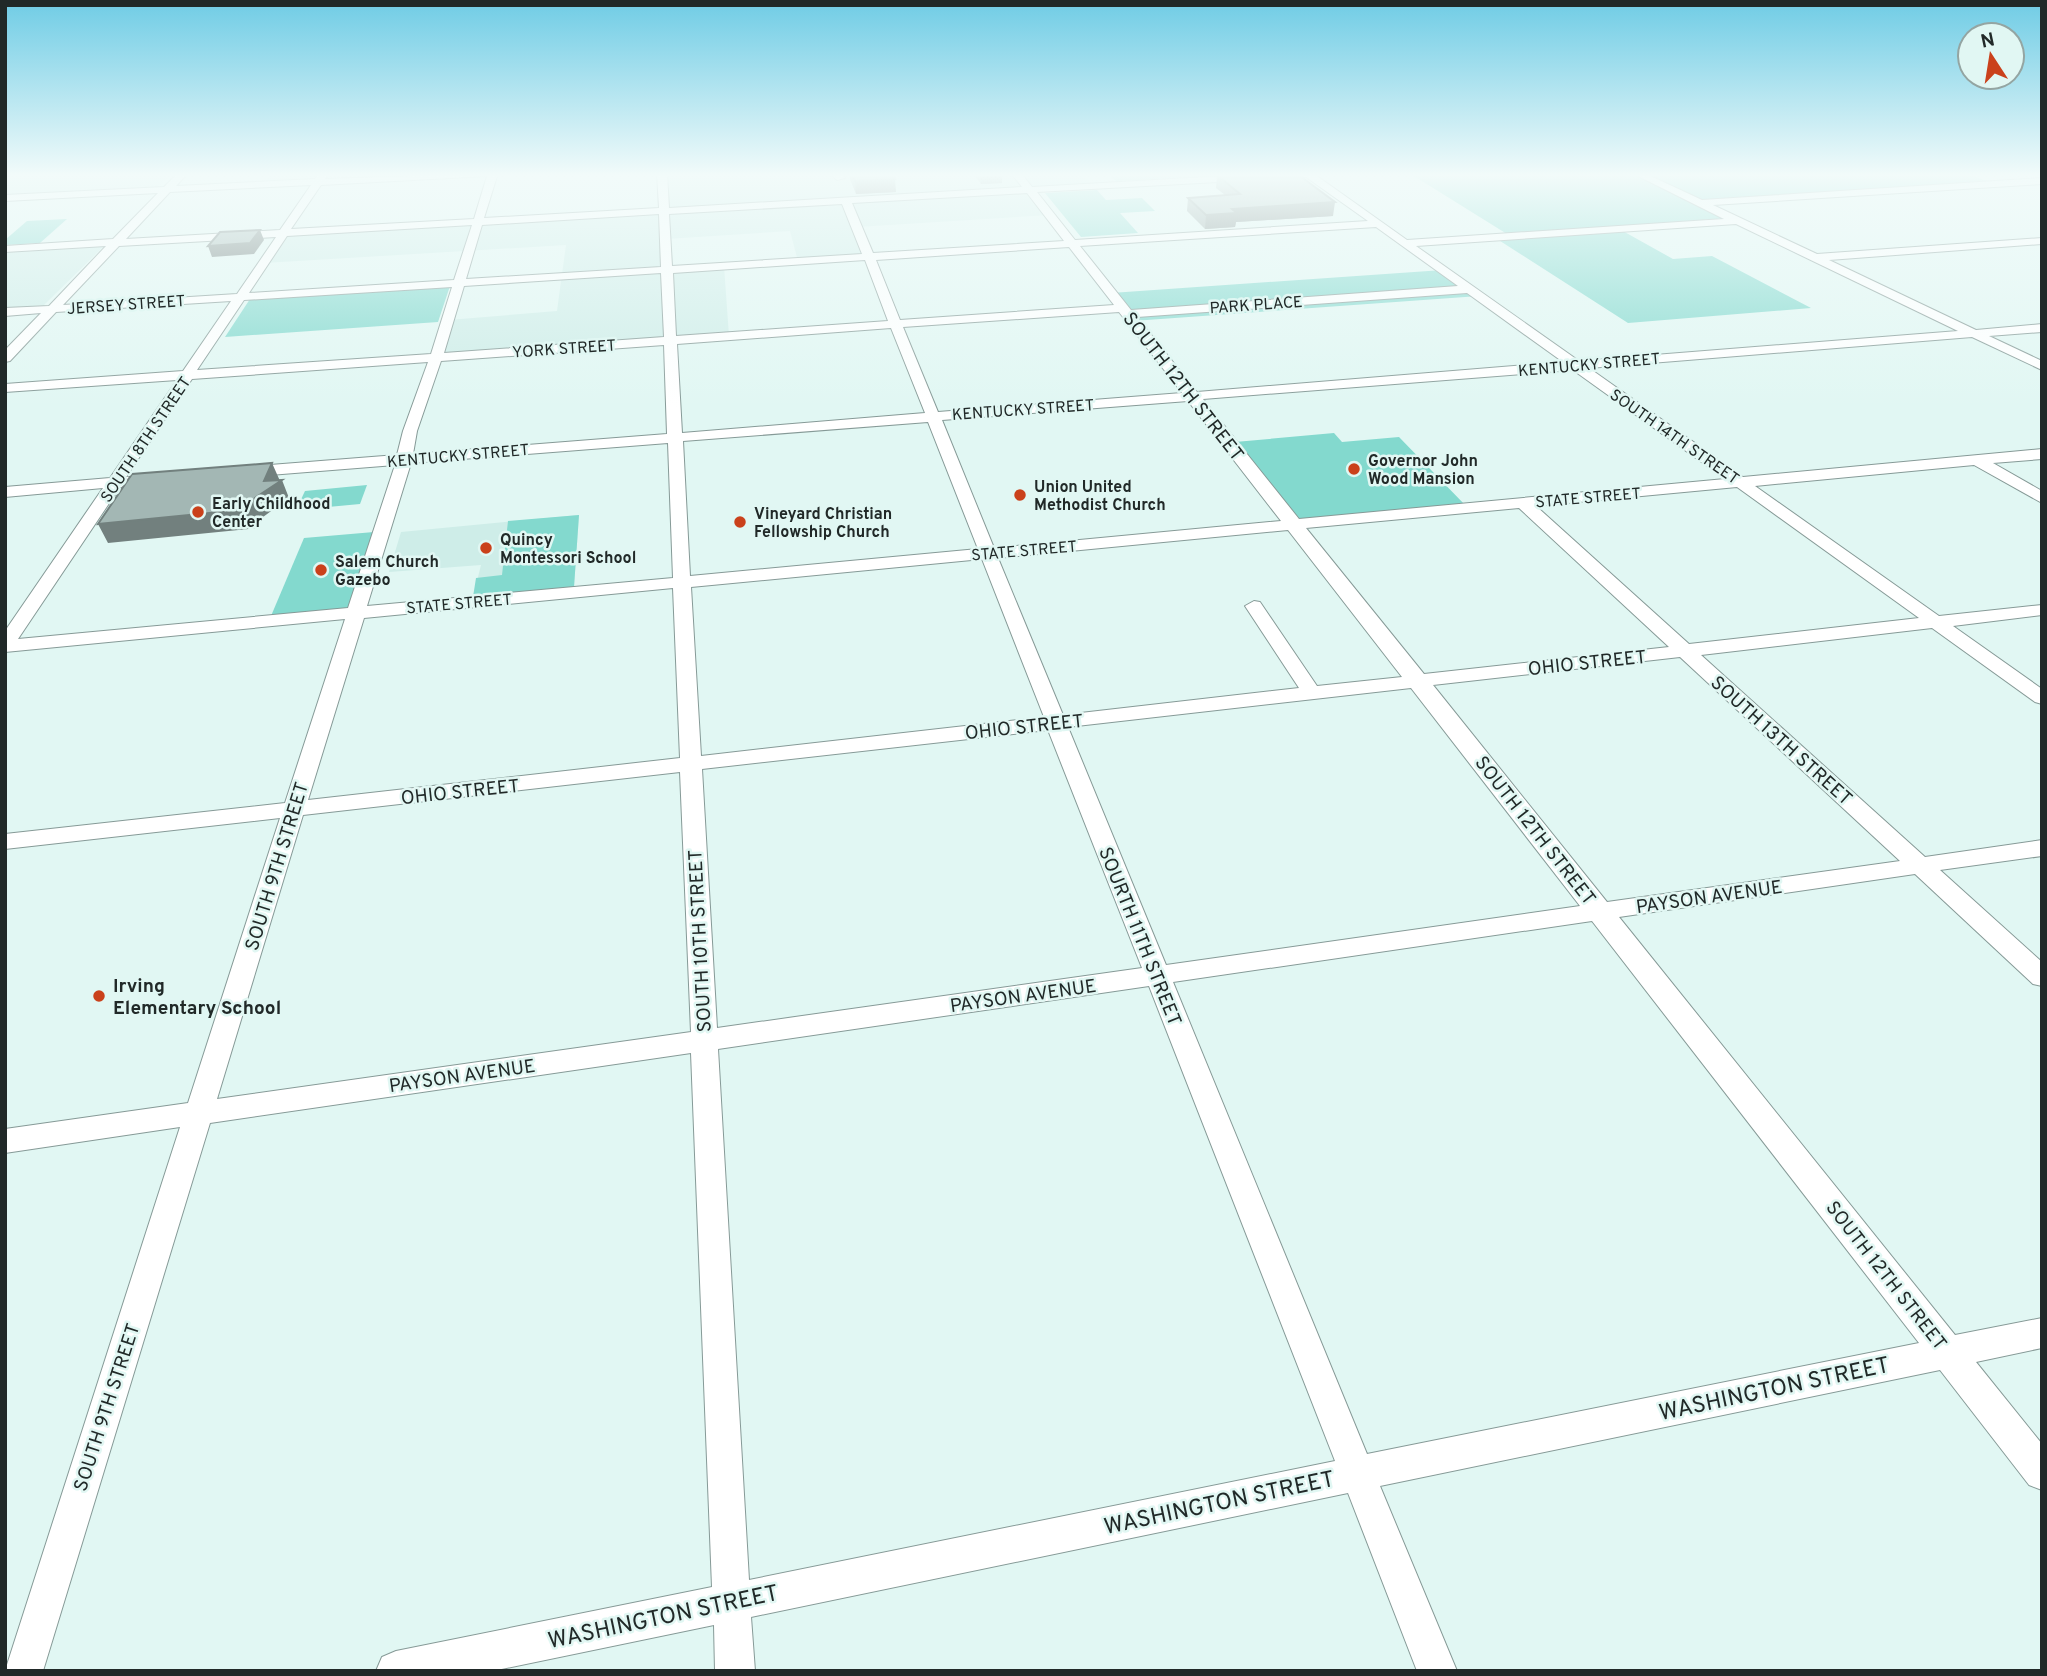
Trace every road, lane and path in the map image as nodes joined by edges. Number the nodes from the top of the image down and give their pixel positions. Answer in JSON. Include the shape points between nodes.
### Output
{"nodes":[{"id":1,"x":109,"y":251,"type":"edge"},
{"id":2,"x":272,"y":251,"type":"edge"},
{"id":3,"x":468,"y":251,"type":"edge"},
{"id":4,"x":666,"y":251,"type":"edge"},
{"id":5,"x":867,"y":251,"type":"edge"},
{"id":6,"x":953,"y":251,"type":"edge"},
{"id":7,"x":1079,"y":251,"type":"edge"},
{"id":8,"x":1417,"y":251,"type":"edge"},
{"id":9,"x":1800,"y":251,"type":"edge"},
{"id":10,"x":1905,"y":251,"type":"edge"},
{"id":11,"x":869,"y":257,"type":"junction"},
{"id":12,"x":1814,"y":258,"type":"junction"},
{"id":13,"x":667,"y":270,"type":"junction"},
{"id":14,"x":1452,"y":277,"type":"junction"},
{"id":15,"x":1429,"y":278,"type":"dead end"},
{"id":16,"x":458,"y":283,"type":"junction"},
{"id":17,"x":1469,"y":289,"type":"junction"},
{"id":18,"x":241,"y":297,"type":"junction"},
{"id":19,"x":1124,"y":306,"type":"junction"},
{"id":20,"x":52,"y":309,"type":"junction"},
{"id":21,"x":5,"y":312,"type":"edge"},
{"id":22,"x":895,"y":324,"type":"junction"},
{"id":23,"x":2042,"y":328,"type":"edge"},
{"id":24,"x":1974,"y":333,"type":"junction"},
{"id":25,"x":670,"y":341,"type":"junction"},
{"id":26,"x":5,"y":358,"type":"edge"},
{"id":27,"x":436,"y":358,"type":"junction"},
{"id":28,"x":1576,"y":365,"type":"junction"},
{"id":29,"x":2042,"y":366,"type":"edge"},
{"id":30,"x":189,"y":375,"type":"junction"},
{"id":31,"x":5,"y":388,"type":"edge"},
{"id":32,"x":1193,"y":396,"type":"junction"},
{"id":33,"x":932,"y":416,"type":"junction"},
{"id":34,"x":675,"y":437,"type":"junction"},
{"id":35,"x":2042,"y":454,"type":"edge"},
{"id":36,"x":404,"y":460,"type":"junction"},
{"id":37,"x":1976,"y":460,"type":"junction"},
{"id":38,"x":226,"y":474,"type":"edge"},
{"id":39,"x":171,"y":478,"type":"edge"},
{"id":40,"x":1741,"y":482,"type":"junction"},
{"id":41,"x":116,"y":483,"type":"junction"},
{"id":42,"x":5,"y":492,"type":"edge"},
{"id":43,"x":2042,"y":498,"type":"edge"},
{"id":44,"x":1522,"y":503,"type":"junction"},
{"id":45,"x":1294,"y":525,"type":"junction"},
{"id":46,"x":988,"y":554,"type":"junction"},
{"id":47,"x":682,"y":582,"type":"junction"},
{"id":48,"x":1254,"y":606,"type":"dead end"},
{"id":49,"x":2042,"y":610,"type":"edge"},
{"id":50,"x":355,"y":613,"type":"junction"},
{"id":51,"x":1937,"y":622,"type":"junction"},
{"id":52,"x":5,"y":646,"type":"edge"},
{"id":53,"x":1686,"y":651,"type":"junction"},
{"id":54,"x":1418,"y":681,"type":"junction"},
{"id":55,"x":1312,"y":693,"type":"junction"},
{"id":56,"x":2042,"y":698,"type":"edge"},
{"id":57,"x":1055,"y":723,"type":"junction"},
{"id":58,"x":690,"y":764,"type":"junction"},
{"id":59,"x":294,"y":809,"type":"junction"},
{"id":60,"x":5,"y":842,"type":"edge"},
{"id":61,"x":2042,"y":848,"type":"edge"},
{"id":62,"x":1920,"y":866,"type":"junction"},
{"id":63,"x":1600,"y":912,"type":"junction"},
{"id":64,"x":1157,"y":975,"type":"junction"},
{"id":65,"x":2042,"y":976,"type":"edge"},
{"id":66,"x":704,"y":1041,"type":"junction"},
{"id":67,"x":199,"y":1113,"type":"junction"},
{"id":68,"x":5,"y":1141,"type":"edge"},
{"id":69,"x":2042,"y":1333,"type":"edge"},
{"id":70,"x":1948,"y":1352,"type":"junction"},
{"id":71,"x":2042,"y":1472,"type":"edge"},
{"id":72,"x":1357,"y":1474,"type":"junction"},
{"id":73,"x":732,"y":1602,"type":"junction"},
{"id":74,"x":23,"y":1671,"type":"edge"},
{"id":75,"x":396,"y":1671,"type":"edge"},
{"id":76,"x":736,"y":1671,"type":"edge"},
{"id":77,"x":1437,"y":1671,"type":"edge"}],
"edges":[{"from":1,"to":20,"type":"street"},
{"from":2,"to":18,"type":"street","name":"SOUTH 8TH STREET"},
{"from":3,"to":16,"type":"street","name":"SOUTH 9TH STREET"},
{"from":4,"to":13,"type":"street","name":"SOUTH 10TH STREET"},
{"from":5,"to":11,"type":"street","name":"SOURTH 11TH STREET"},
{"from":6,"to":11,"type":"street","name":"JERSEY STREET"},
{"from":7,"to":19,"type":"street","name":"SOUTH 12TH STREET"},
{"from":8,"to":14,"type":"street","name":"SOUTH 14TH STREET"},
{"from":9,"to":12,"type":"street"},
{"from":10,"to":12,"type":"street"},
{"from":11,"to":13,"type":"street","name":"JERSEY STREET"},
{"from":11,"to":22,"type":"street","name":"SOURTH 11TH STREET"},
{"from":12,"to":24,"type":"street"},
{"from":13,"to":16,"type":"street","name":"JERSEY STREET"},
{"from":13,"to":25,"type":"street","name":"SOUTH 10TH STREET"},
{"from":14,"to":15,"type":"street"},
{"from":14,"to":17,"type":"street","name":"SOUTH 14TH STREET"},
{"from":16,"to":18,"type":"street","name":"JERSEY STREET"},
{"from":16,"to":27,"type":"street","name":"SOUTH 9TH STREET"},
{"from":17,"to":19,"type":"street","name":"PARK PLACE"},
{"from":17,"to":28,"type":"street","name":"SOUTH 14TH STREET"},
{"from":18,"to":20,"type":"street","name":"JERSEY STREET"},
{"from":18,"to":30,"type":"street","name":"SOUTH 8TH STREET"},
{"from":19,"to":22,"type":"street","name":"YORK STREET"},
{"from":19,"to":32,"type":"street","name":"SOUTH 12TH STREET"},
{"from":20,"to":21,"type":"street","name":"JERSEY STREET"},
{"from":20,"to":26,"type":"street"},
{"from":22,"to":25,"type":"street","name":"YORK STREET"},
{"from":22,"to":33,"type":"street","name":"SOURTH 11TH STREET"},
{"from":23,"to":24,"type":"street","name":"KENTUCKY STREET"},
{"from":24,"to":28,"type":"street","name":"KENTUCKY STREET"},
{"from":24,"to":29,"type":"street"},
{"from":25,"to":27,"type":"street","name":"YORK STREET"},
{"from":25,"to":34,"type":"street","name":"SOUTH 10TH STREET"},
{"from":27,"to":30,"type":"street","name":"YORK STREET"},
{"from":27,"to":36,"type":"street","name":"SOUTH 9TH STREET"},
{"from":28,"to":32,"type":"street","name":"KENTUCKY STREET"},
{"from":28,"to":40,"type":"street","name":"SOUTH 14TH STREET"},
{"from":30,"to":31,"type":"street","name":"YORK STREET"},
{"from":30,"to":41,"type":"street","name":"SOUTH 8TH STREET"},
{"from":32,"to":33,"type":"street","name":"KENTUCKY STREET"},
{"from":32,"to":45,"type":"street","name":"SOUTH 12TH STREET"},
{"from":33,"to":34,"type":"street","name":"KENTUCKY STREET"},
{"from":33,"to":46,"type":"street","name":"SOURTH 11TH STREET"},
{"from":34,"to":36,"type":"street","name":"KENTUCKY STREET"},
{"from":34,"to":47,"type":"street","name":"SOUTH 10TH STREET"},
{"from":35,"to":37,"type":"street","name":"STATE STREET"},
{"from":36,"to":38,"type":"street","name":"KENTUCKY STREET"},
{"from":36,"to":50,"type":"street","name":"SOUTH 9TH STREET"},
{"from":37,"to":40,"type":"street","name":"STATE STREET"},
{"from":37,"to":43,"type":"street"},
{"from":39,"to":41,"type":"street"},
{"from":40,"to":44,"type":"street","name":"STATE STREET"},
{"from":40,"to":51,"type":"street","name":"SOUTH 14TH STREET"},
{"from":41,"to":42,"type":"street"},
{"from":41,"to":52,"type":"street","name":"SOUTH 8TH STREET"},
{"from":44,"to":45,"type":"street","name":"STATE STREET"},
{"from":44,"to":53,"type":"street","name":"SOUTH 13TH STREET"},
{"from":45,"to":46,"type":"street","name":"STATE STREET"},
{"from":45,"to":54,"type":"street","name":"SOUTH 12TH STREET"},
{"from":46,"to":47,"type":"street","name":"STATE STREET"},
{"from":46,"to":57,"type":"street","name":"SOURTH 11TH STREET"},
{"from":47,"to":50,"type":"street","name":"STATE STREET"},
{"from":47,"to":58,"type":"street","name":"SOUTH 10TH STREET"},
{"from":48,"to":55,"type":"street"},
{"from":49,"to":51,"type":"street","name":"OHIO STREET"},
{"from":50,"to":52,"type":"street","name":"STATE STREET"},
{"from":50,"to":59,"type":"street","name":"SOUTH 9TH STREET"},
{"from":51,"to":53,"type":"street","name":"OHIO STREET"},
{"from":51,"to":56,"type":"street","name":"SOUTH 14TH STREET"},
{"from":53,"to":54,"type":"street","name":"OHIO STREET"},
{"from":53,"to":62,"type":"street","name":"SOUTH 13TH STREET"},
{"from":54,"to":55,"type":"street","name":"OHIO STREET"},
{"from":54,"to":63,"type":"street","name":"SOUTH 12TH STREET"},
{"from":55,"to":57,"type":"street","name":"OHIO STREET"},
{"from":57,"to":58,"type":"street","name":"OHIO STREET"},
{"from":57,"to":64,"type":"street","name":"SOURTH 11TH STREET"},
{"from":58,"to":59,"type":"street","name":"OHIO STREET"},
{"from":58,"to":66,"type":"street","name":"SOUTH 10TH STREET"},
{"from":59,"to":60,"type":"street","name":"OHIO STREET"},
{"from":59,"to":67,"type":"street","name":"SOUTH 9TH STREET"},
{"from":61,"to":62,"type":"street","name":"PAYSON AVENUE"},
{"from":62,"to":63,"type":"street","name":"PAYSON AVENUE"},
{"from":62,"to":65,"type":"street","name":"SOUTH 13TH STREET"},
{"from":63,"to":64,"type":"street","name":"PAYSON AVENUE"},
{"from":63,"to":70,"type":"street","name":"SOUTH 12TH STREET"},
{"from":64,"to":66,"type":"street","name":"PAYSON AVENUE"},
{"from":64,"to":72,"type":"street","name":"SOURTH 11TH STREET"},
{"from":66,"to":67,"type":"street","name":"PAYSON AVENUE"},
{"from":66,"to":73,"type":"street","name":"SOUTH 10TH STREET"},
{"from":67,"to":68,"type":"street","name":"PAYSON AVENUE"},
{"from":67,"to":74,"type":"street","name":"SOUTH 9TH STREET"},
{"from":69,"to":70,"type":"street","name":"WASHINGTON STREET"},
{"from":70,"to":71,"type":"street","name":"SOUTH 12TH STREET"},
{"from":70,"to":72,"type":"street","name":"WASHINGTON STREET"},
{"from":72,"to":73,"type":"street","name":"WASHINGTON STREET"},
{"from":72,"to":77,"type":"street","name":"SOURTH 11TH STREET"},
{"from":73,"to":75,"type":"street","name":"WASHINGTON STREET"},
{"from":73,"to":76,"type":"street","name":"SOUTH 10TH STREET"}]}
